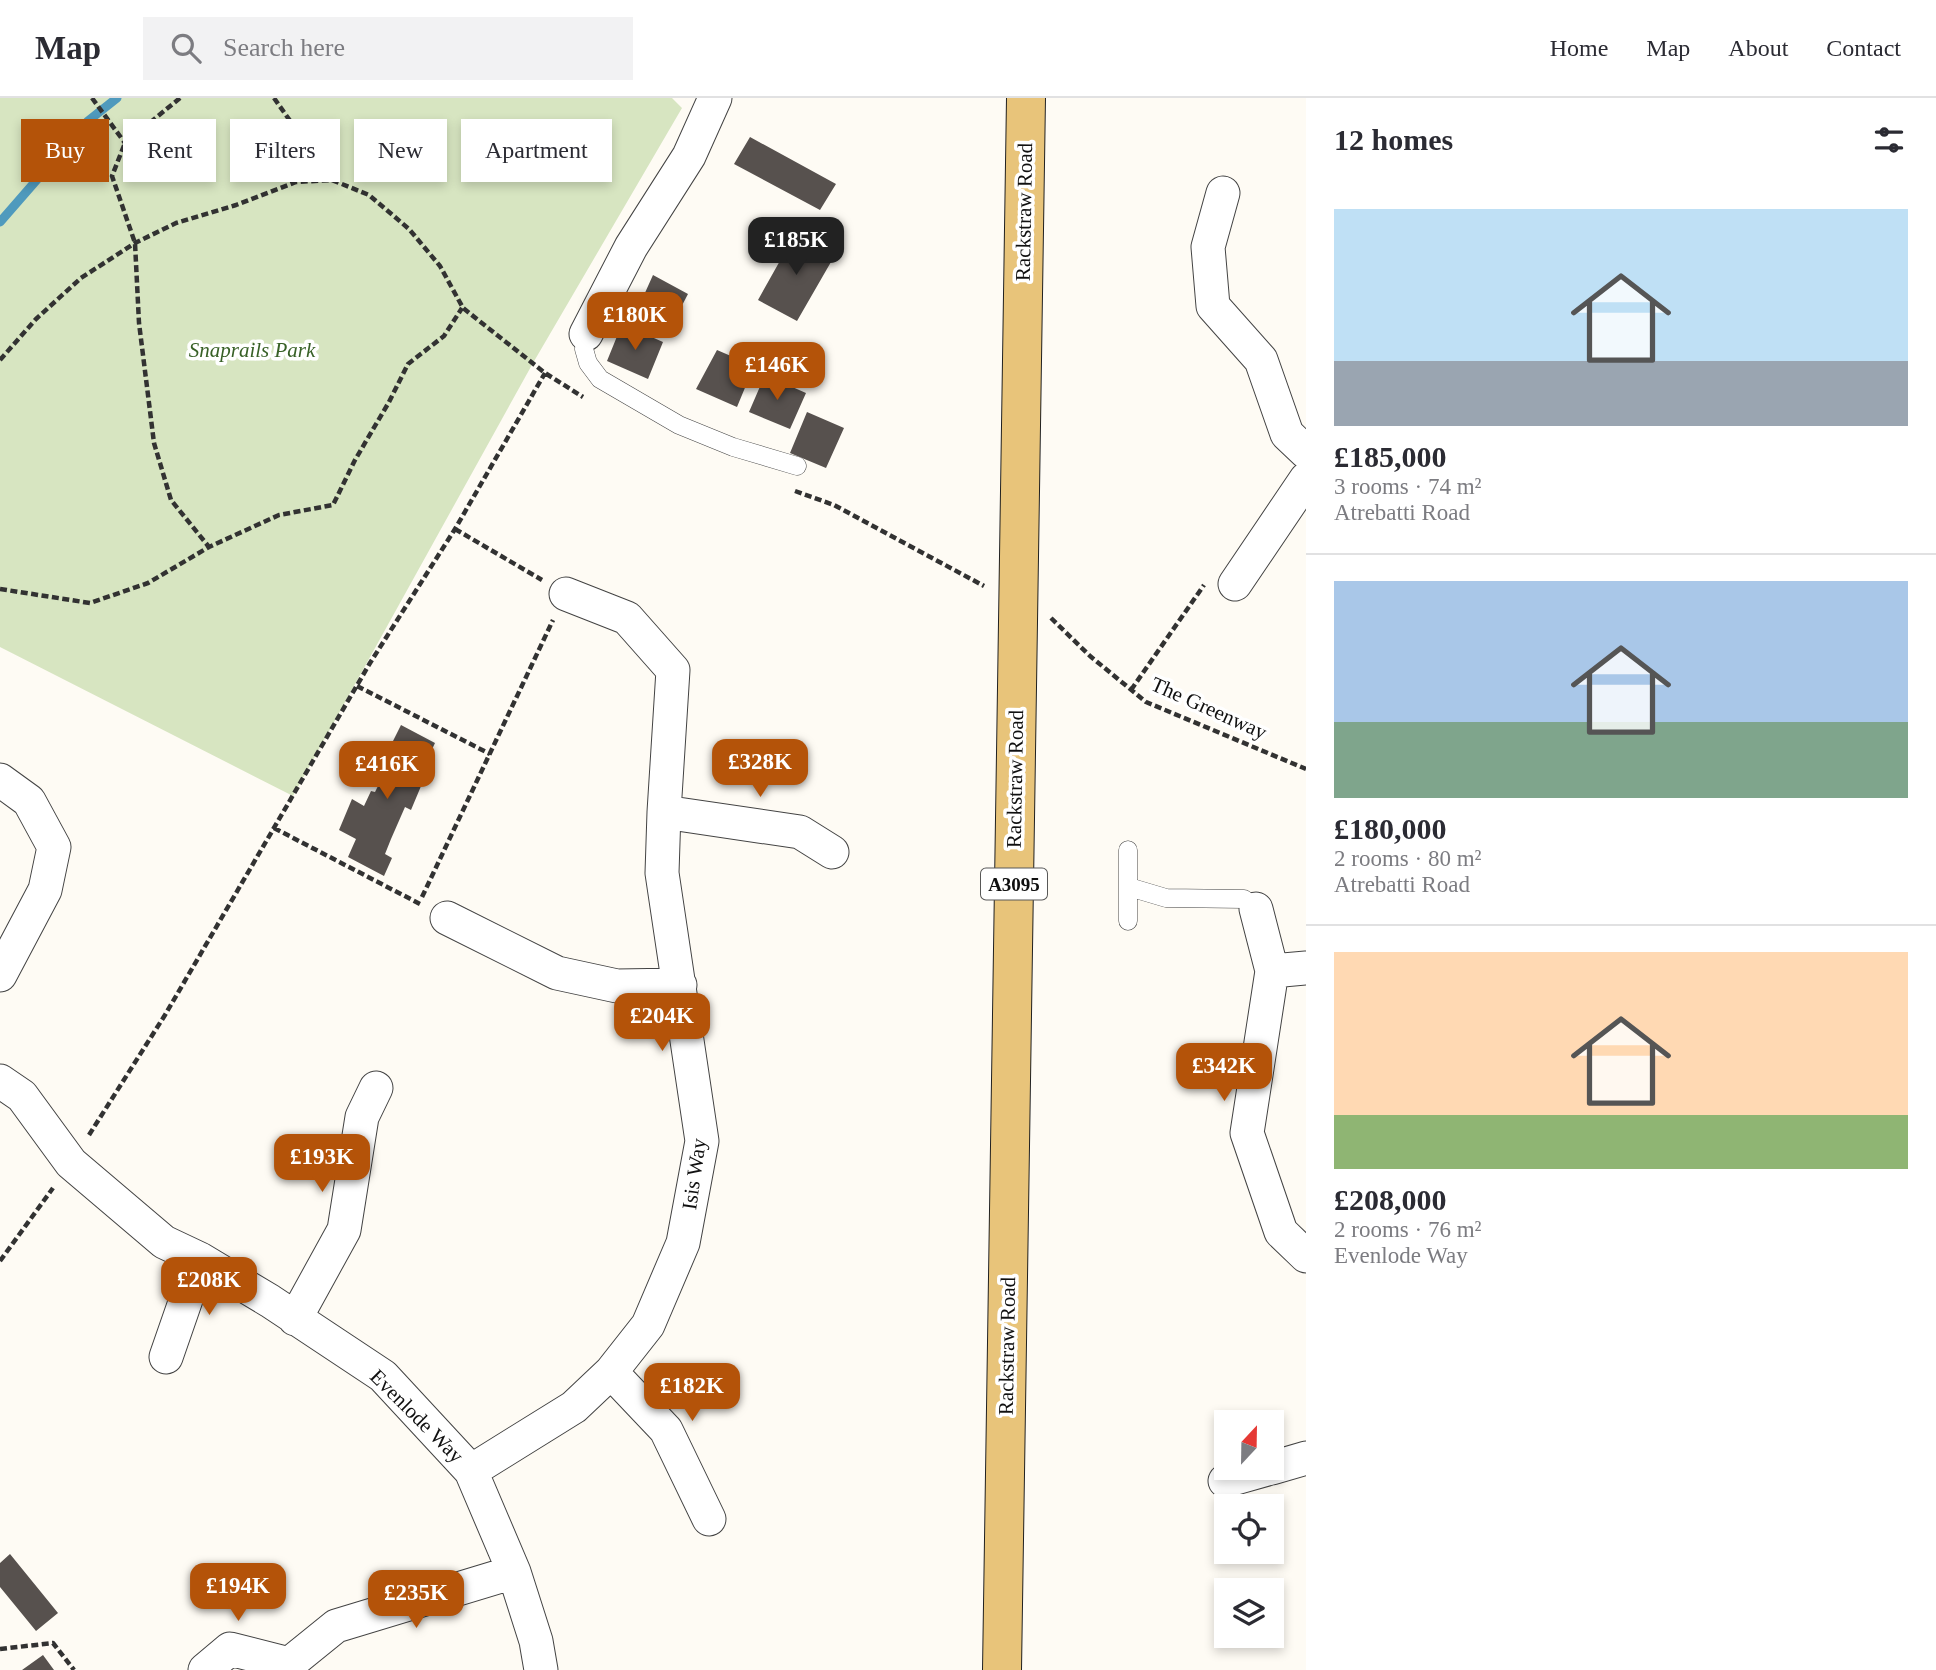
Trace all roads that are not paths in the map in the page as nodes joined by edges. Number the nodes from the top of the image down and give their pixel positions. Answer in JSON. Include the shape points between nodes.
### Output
{"nodes":[{"id":1,"x":715,"y":98,"type":"edge"},
{"id":2,"x":1026,"y":98,"type":"edge"},
{"id":3,"x":1223,"y":193,"type":"dead end"},
{"id":4,"x":586,"y":334,"type":"joint"},
{"id":5,"x":1306,"y":452,"type":"edge"},
{"id":6,"x":797,"y":466,"type":"dead end"},
{"id":7,"x":1306,"y":479,"type":"edge"},
{"id":8,"x":1223,"y":580,"type":"road end"},
{"id":9,"x":566,"y":594,"type":"road end"},
{"id":10,"x":0,"y":780,"type":"edge"},
{"id":11,"x":664,"y":812,"type":"junction"},
{"id":12,"x":1128,"y":850,"type":"dead end"},
{"id":13,"x":832,"y":852,"type":"dead end"},
{"id":14,"x":1129,"y":887,"type":"junction"},
{"id":15,"x":1256,"y":909,"type":"joint"},
{"id":16,"x":433,"y":911,"type":"road end"},
{"id":17,"x":1128,"y":920,"type":"dead end"},
{"id":18,"x":1306,"y":968,"type":"edge"},
{"id":19,"x":1272,"y":971,"type":"junction"},
{"id":20,"x":0,"y":975,"type":"edge"},
{"id":21,"x":680,"y":985,"type":"junction"},
{"id":22,"x":0,"y":1081,"type":"edge"},
{"id":23,"x":376,"y":1088,"type":"dead end"},
{"id":24,"x":1306,"y":1256,"type":"edge"},
{"id":25,"x":200,"y":1259,"type":"junction"},
{"id":26,"x":295,"y":1319,"type":"junction"},
{"id":27,"x":166,"y":1357,"type":"dead end"},
{"id":28,"x":611,"y":1372,"type":"junction"},
{"id":29,"x":1306,"y":1458,"type":"edge"},
{"id":30,"x":1284,"y":1464,"type":"edge"},
{"id":31,"x":471,"y":1471,"type":"junction"},
{"id":32,"x":1229,"y":1480,"type":"edge"},
{"id":33,"x":1225,"y":1481,"type":"dead end"},
{"id":34,"x":709,"y":1519,"type":"dead end"},
{"id":35,"x":514,"y":1572,"type":"junction"},
{"id":36,"x":290,"y":1667,"type":"edge"},
{"id":37,"x":205,"y":1670,"type":"edge"},
{"id":38,"x":541,"y":1670,"type":"edge"},
{"id":39,"x":1002,"y":1670,"type":"edge"}],
"edges":[{"from":1,"to":4,"type":"street","via":[[688,156],[631,247]]},
{"from":2,"to":39,"type":"main road","name":"Rackstraw Road","number":"A3095"},
{"from":3,"to":5,"type":"street","via":[[1208,247],[1213,306],[1261,360],[1287,434]]},
{"from":4,"to":6,"type":"lane","via":[[588,362],[600,379],[680,425]]},
{"from":7,"to":8,"type":"street"},
{"from":9,"to":11,"type":"street","name":"Isis Way","via":[[626,618],[673,670]]},
{"from":10,"to":20,"type":"street","via":[[29,801],[54,847],[46,890]]},
{"from":11,"to":13,"type":"street","via":[[800,832]]},
{"from":11,"to":21,"type":"street","name":"Isis Way","via":[[662,873]]},
{"from":12,"to":14,"type":"lane"},
{"from":14,"to":15,"type":"lane","via":[[1166,898],[1244,900]]},
{"from":14,"to":17,"type":"lane"},
{"from":15,"to":19,"type":"street"},
{"from":16,"to":21,"type":"street","via":[[558,973],[617,986]]},
{"from":18,"to":19,"type":"street"},
{"from":19,"to":24,"type":"street","via":[[1247,1133],[1281,1232]]},
{"from":21,"to":28,"type":"street","name":"Isis Way","via":[[700,1153],[683,1243],[648,1325]]},
{"from":22,"to":25,"type":"street","name":"Evenlode Way","via":[[22,1096],[71,1163],[163,1242]]},
{"from":23,"to":26,"type":"street","via":[[362,1117],[344,1230]]},
{"from":25,"to":26,"type":"street","name":"Evenlode Way"},
{"from":25,"to":27,"type":"street"},
{"from":26,"to":31,"type":"street","name":"Evenlode Way","via":[[383,1376]]},
{"from":28,"to":31,"type":"street","name":"Isis Way","via":[[574,1407]]},
{"from":28,"to":34,"type":"street","via":[[666,1430]]},
{"from":29,"to":30,"type":"street"},
{"from":31,"to":35,"type":"street","name":"Evenlode Way"},
{"from":32,"to":33,"type":"street"},
{"from":35,"to":36,"type":"street","via":[[336,1626]]},
{"from":35,"to":38,"type":"street","name":"Evenlode Way"},
{"from":36,"to":37,"type":"street","via":[[230,1649]]}]}
